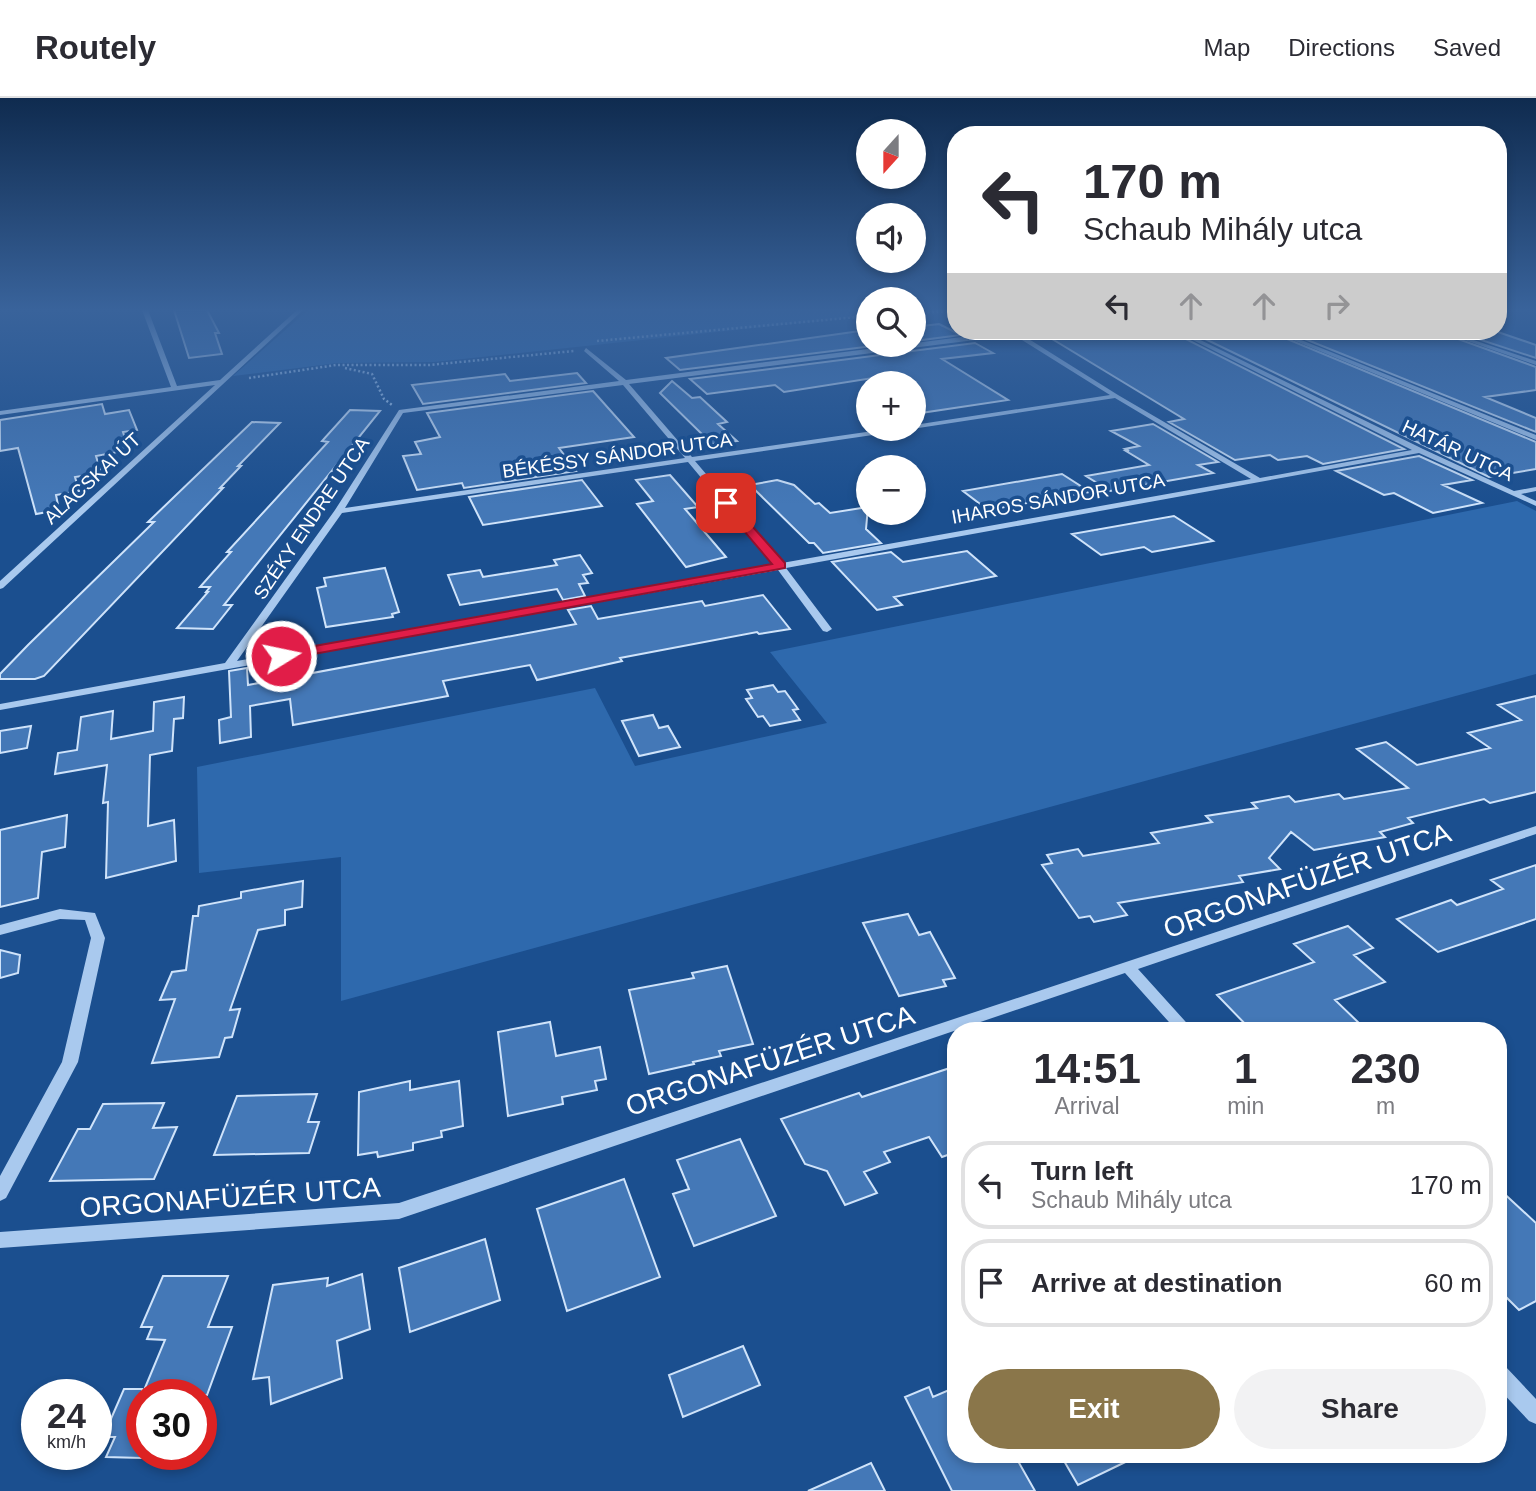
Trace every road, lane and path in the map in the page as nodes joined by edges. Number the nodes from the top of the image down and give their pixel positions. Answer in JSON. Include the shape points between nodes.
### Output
{"nodes":[{"id":1,"x":169,"y":375,"type":"edge"},
{"id":2,"x":229,"y":375,"type":"edge"},
{"id":3,"x":269,"y":375,"type":"edge"},
{"id":4,"x":372,"y":375,"type":"edge"},
{"id":5,"x":616,"y":375,"type":"edge"},
{"id":6,"x":686,"y":375,"type":"edge"},
{"id":7,"x":1081,"y":375,"type":"edge"},
{"id":8,"x":1267,"y":375,"type":"edge"},
{"id":9,"x":1382,"y":375,"type":"edge"},
{"id":10,"x":221,"y":382,"type":"junction"},
{"id":11,"x":625,"y":383,"type":"junction"},
{"id":12,"x":174,"y":387,"type":"junction"},
{"id":13,"x":1116,"y":397,"type":"junction"},
{"id":14,"x":401,"y":411,"type":"junction"},
{"id":15,"x":0,"y":413,"type":"edge"},
{"id":16,"x":926,"y":425,"type":"edge"},
{"id":17,"x":856,"y":435,"type":"edge"},
{"id":18,"x":1536,"y":438,"type":"edge"},
{"id":19,"x":1420,"y":451,"type":"junction"},
{"id":20,"x":689,"y":460,"type":"junction"},
{"id":21,"x":1258,"y":480,"type":"junction"},
{"id":22,"x":1536,"y":489,"type":"edge"},
{"id":23,"x":1513,"y":493,"type":"junction"},
{"id":24,"x":1536,"y":504,"type":"edge"},
{"id":25,"x":339,"y":511,"type":"junction"},
{"id":26,"x":780,"y":566,"type":"junction"},
{"id":27,"x":0,"y":586,"type":"edge"},
{"id":28,"x":827,"y":629,"type":"dead end"},
{"id":29,"x":228,"y":666,"type":"junction"},
{"id":30,"x":0,"y":707,"type":"edge"},
{"id":31,"x":1536,"y":830,"type":"edge"},
{"id":32,"x":0,"y":930,"type":"edge"},
{"id":33,"x":1129,"y":969,"type":"junction"},
{"id":34,"x":969,"y":1022,"type":"edge"},
{"id":35,"x":1178,"y":1022,"type":"edge"},
{"id":36,"x":947,"y":1029,"type":"edge"},
{"id":37,"x":0,"y":1193,"type":"edge"},
{"id":38,"x":0,"y":1240,"type":"edge"},
{"id":39,"x":1507,"y":1383,"type":"edge"},
{"id":40,"x":1536,"y":1414,"type":"edge"}],
"edges":[{"from":1,"to":12,"type":"street"},
{"from":2,"to":10,"type":"street","name":"ALACSKAI ÚT"},
{"from":3,"to":10,"type":"path"},
{"from":4,"to":14,"type":"path","via":[[384,399]]},
{"from":5,"to":11,"type":"street"},
{"from":6,"to":11,"type":"street"},
{"from":7,"to":13,"type":"street"},
{"from":8,"to":19,"type":"street","name":"HATÁR UTCA"},
{"from":9,"to":18,"type":"street"},
{"from":10,"to":12,"type":"street"},
{"from":10,"to":27,"type":"street","name":"ALACSKAI ÚT"},
{"from":11,"to":14,"type":"street"},
{"from":11,"to":20,"type":"street"},
{"from":12,"to":15,"type":"street"},
{"from":13,"to":16,"type":"street"},
{"from":13,"to":21,"type":"street"},
{"from":14,"to":25,"type":"street","name":"SZÉKY ENDRE UTCA"},
{"from":17,"to":20,"type":"street","name":"BÉKÉSSY SÁNDOR UTCA"},
{"from":19,"to":21,"type":"street","name":"IHAROS SÁNDOR UTCA"},
{"from":19,"to":23,"type":"street","name":"HATÁR UTCA"},
{"from":20,"to":25,"type":"street","name":"BÉKÉSSY SÁNDOR UTCA"},
{"from":20,"to":26,"type":"street"},
{"from":21,"to":26,"type":"street","name":"IHAROS SÁNDOR UTCA"},
{"from":22,"to":23,"type":"street"},
{"from":23,"to":24,"type":"street","name":"HATÁR UTCA"},
{"from":25,"to":29,"type":"street","name":"SZÉKY ENDRE UTCA"},
{"from":26,"to":28,"type":"street"},
{"from":26,"to":29,"type":"street","name":"IHAROS SÁNDOR UTCA"},
{"from":29,"to":30,"type":"street","name":"IHAROS SÁNDOR UTCA"},
{"from":31,"to":33,"type":"street","name":"ORGONAFÜZÉR UTCA"},
{"from":32,"to":37,"type":"street","via":[[60,914],[90,916],[98,938],[70,1062]]},
{"from":33,"to":34,"type":"street","name":"ORGONAFÜZÉR UTCA"},
{"from":33,"to":35,"type":"street"},
{"from":36,"to":38,"type":"street","name":"ORGONAFÜZÉR UTCA","via":[[399,1211]]},
{"from":39,"to":40,"type":"street"}]}
